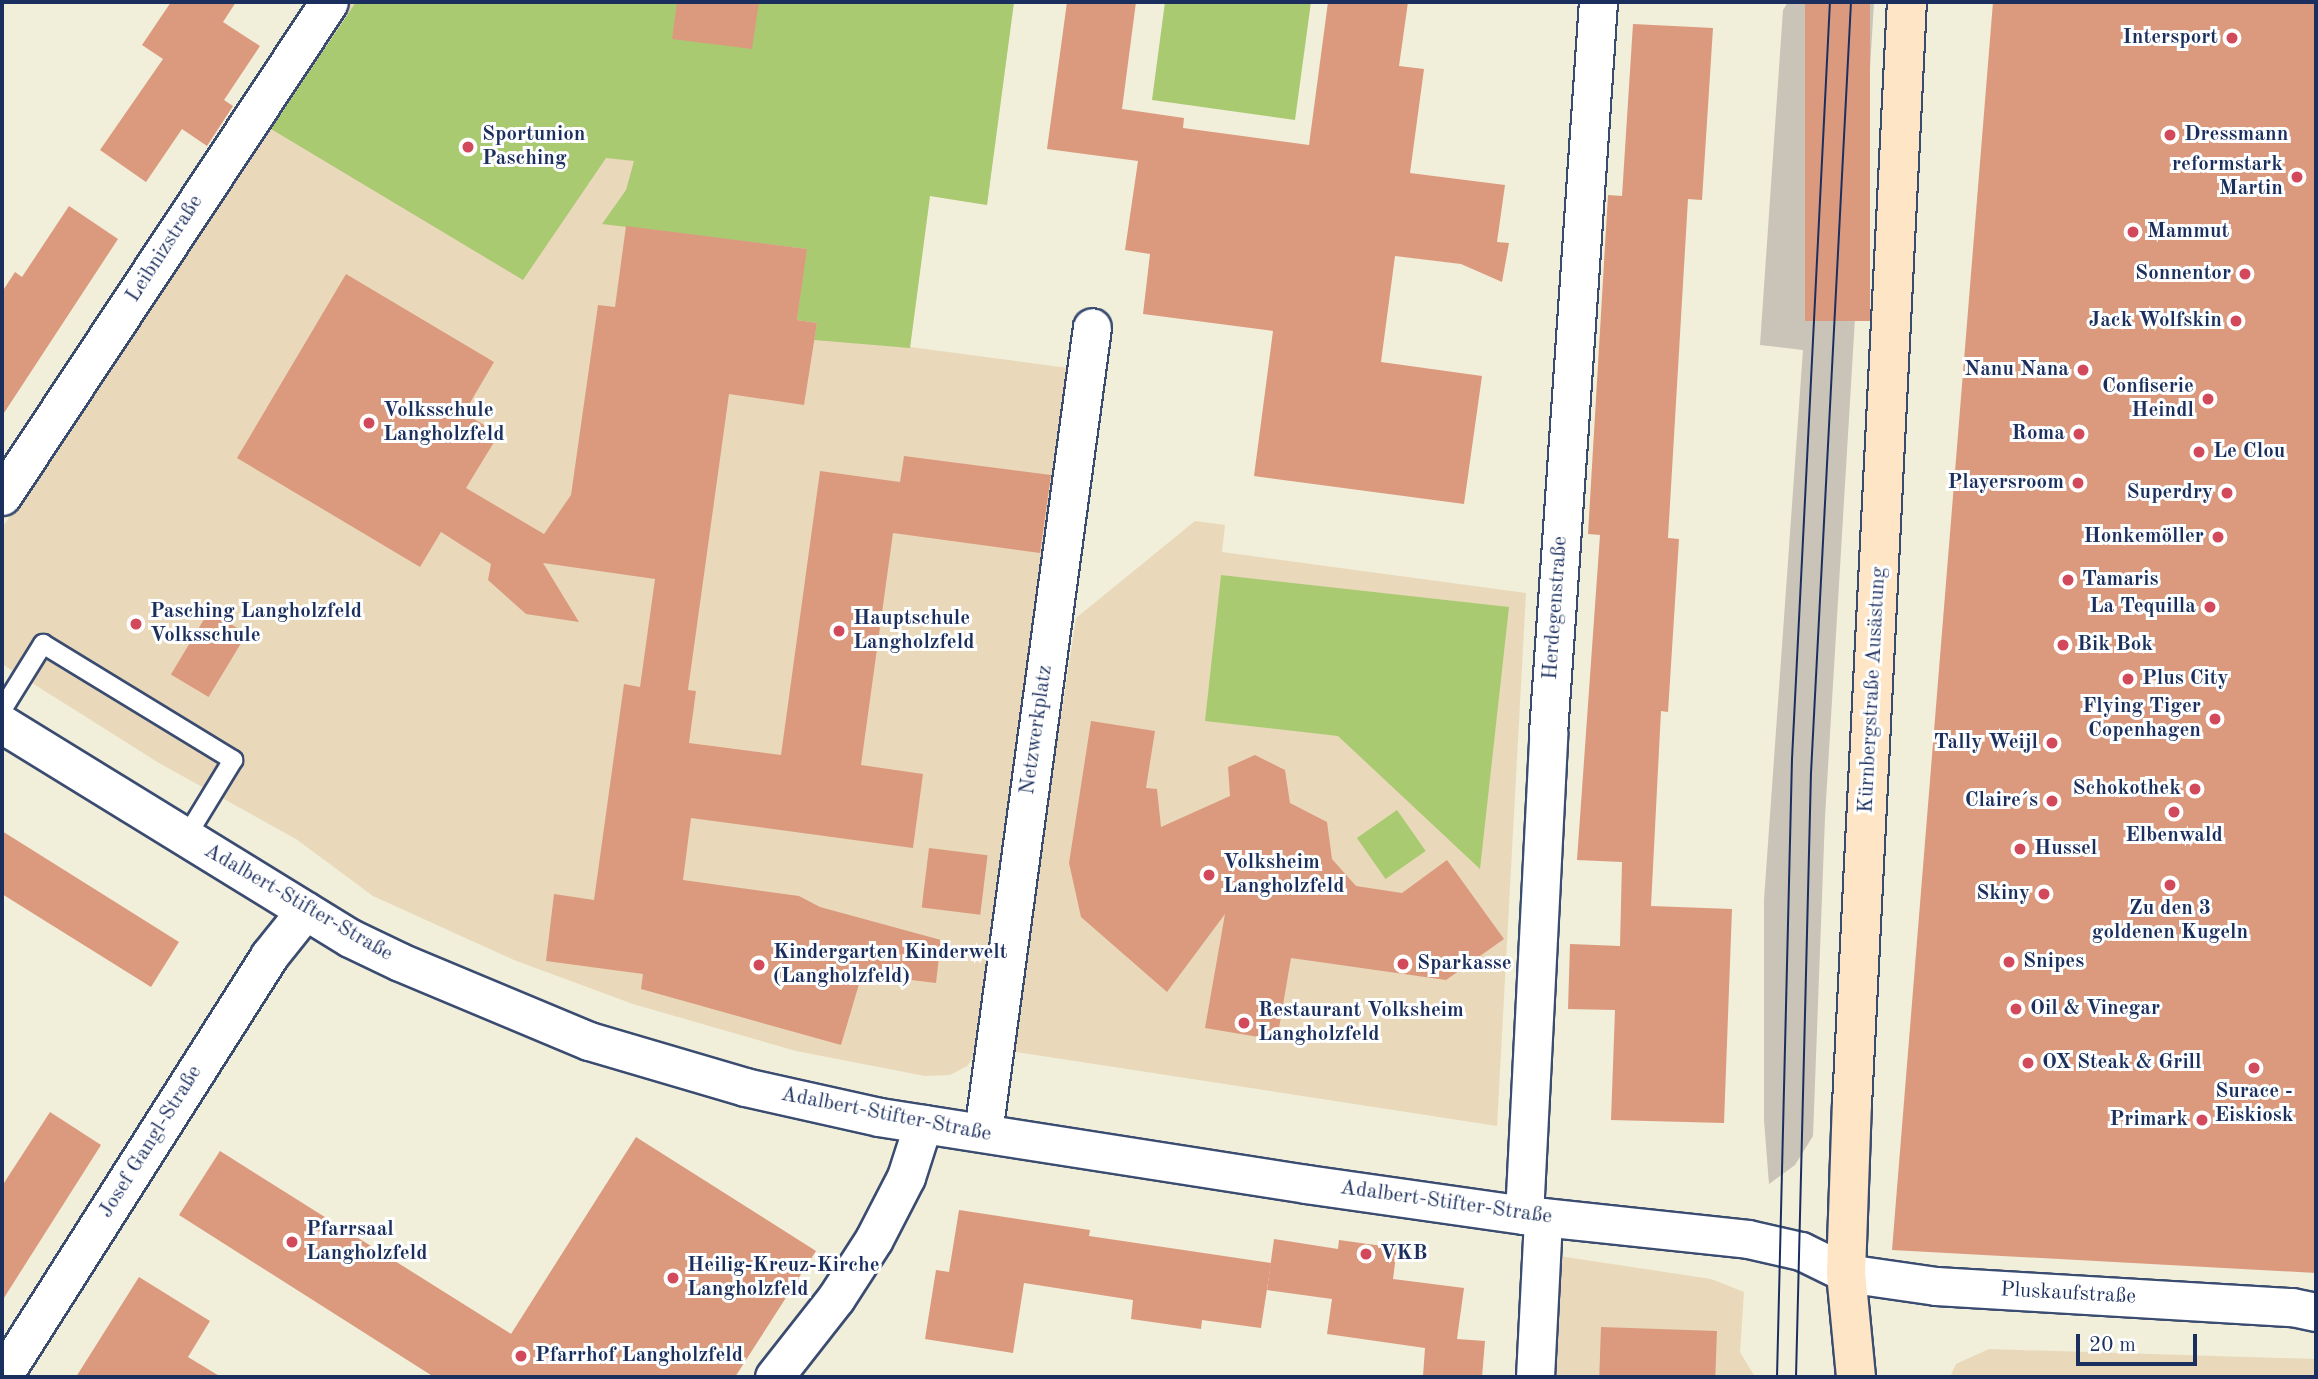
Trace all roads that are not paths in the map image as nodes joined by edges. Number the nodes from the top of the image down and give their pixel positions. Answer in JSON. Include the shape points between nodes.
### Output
{"nodes":[{"id":1,"x":329,"y":2,"type":"edge"},
{"id":2,"x":1598,"y":2,"type":"edge"},
{"id":3,"x":1907,"y":2,"type":"edge"},
{"id":4,"x":1092,"y":327,"type":"dead end"},
{"id":5,"x":2,"y":496,"type":"edge"},
{"id":6,"x":2,"y":710,"type":"edge"},
{"id":7,"x":2,"y":724,"type":"edge"},
{"id":8,"x":186,"y":837,"type":"junction"},
{"id":9,"x":305,"y":911,"type":"junction"},
{"id":10,"x":923,"y":1124,"type":"junction"},
{"id":11,"x":983,"y":1133,"type":"junction"},
{"id":12,"x":1533,"y":1216,"type":"junction"},
{"id":13,"x":1846,"y":1273,"type":"junction"},
{"id":14,"x":2308,"y":1308,"type":"edge"},
{"id":15,"x":2,"y":1377,"type":"edge"},
{"id":16,"x":774,"y":1377,"type":"edge"},
{"id":17,"x":1535,"y":1377,"type":"edge"},
{"id":18,"x":1856,"y":1377,"type":"edge"}],
"edges":[{"from":1,"to":5,"type":"street","name":"Leibnizstraße"},
{"from":2,"to":12,"type":"street","name":"Herdegenstraße","via":[[1548,733]]},
{"from":3,"to":13,"type":"main road","name":"Kürnbergstraße Ausästung"},
{"from":4,"to":11,"type":"street","name":"Netzwerkplatz"},
{"from":6,"to":8,"type":"lane","via":[[43,644],[233,760]]},
{"from":7,"to":8,"type":"street","name":"Adalbert-Stifter-Straße"},
{"from":8,"to":9,"type":"street","name":"Adalbert-Stifter-Straße"},
{"from":9,"to":10,"type":"street","name":"Adalbert-Stifter-Straße","via":[[400,962],[589,1041],[745,1087]]},
{"from":9,"to":15,"type":"street","name":"Josef Gangl-Straße","via":[[269,956]]},
{"from":10,"to":11,"type":"street","name":"Adalbert-Stifter-Straße"},
{"from":10,"to":16,"type":"street","via":[[906,1177],[874,1239],[836,1298]]},
{"from":11,"to":12,"type":"street","name":"Adalbert-Stifter-Straße"},
{"from":12,"to":13,"type":"street","name":"Adalbert-Stifter-Straße","via":[[1748,1239],[1801,1251]]},
{"from":12,"to":17,"type":"street","name":"Herdegenstraße"},
{"from":13,"to":14,"type":"street","name":"Pluskaufstraße","via":[[1936,1286]]},
{"from":13,"to":18,"type":"main road","name":"Kürnbergstraße Ausästung"}]}
